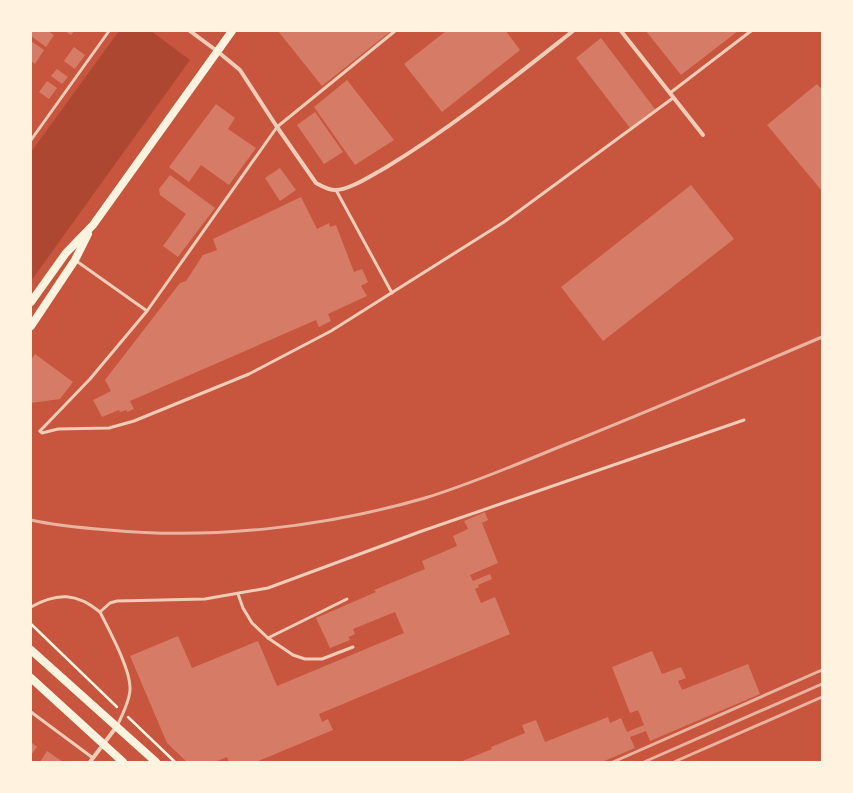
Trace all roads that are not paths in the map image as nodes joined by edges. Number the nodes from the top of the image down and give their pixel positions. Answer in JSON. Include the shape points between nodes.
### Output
{"nodes":[{"id":1,"x":109,"y":31,"type":"edge"},
{"id":2,"x":190,"y":31,"type":"edge"},
{"id":3,"x":232,"y":31,"type":"edge"},
{"id":4,"x":395,"y":31,"type":"edge"},
{"id":5,"x":574,"y":31,"type":"edge"},
{"id":6,"x":621,"y":31,"type":"edge"},
{"id":7,"x":751,"y":31,"type":"edge"},
{"id":8,"x":217,"y":51,"type":"junction"},
{"id":9,"x":670,"y":93,"type":"junction"},
{"id":10,"x":673,"y":98,"type":"junction"},
{"id":11,"x":277,"y":128,"type":"junction"},
{"id":12,"x":703,"y":135,"type":"dead end"},
{"id":13,"x":31,"y":140,"type":"edge"},
{"id":14,"x":336,"y":190,"type":"junction"},
{"id":15,"x":93,"y":225,"type":"junction"},
{"id":16,"x":75,"y":260,"type":"junction"},
{"id":17,"x":392,"y":293,"type":"junction"},
{"id":18,"x":31,"y":302,"type":"edge"},
{"id":19,"x":147,"y":311,"type":"junction"},
{"id":20,"x":31,"y":326,"type":"edge"},
{"id":21,"x":744,"y":420,"type":"dead end"},
{"id":22,"x":238,"y":594,"type":"junction"},
{"id":23,"x":347,"y":599,"type":"dead end"},
{"id":24,"x":31,"y":606,"type":"edge"},
{"id":25,"x":100,"y":612,"type":"junction"},
{"id":26,"x":268,"y":638,"type":"junction"},
{"id":27,"x":353,"y":647,"type":"dead end"},
{"id":28,"x":31,"y":650,"type":"edge"},
{"id":29,"x":31,"y":678,"type":"edge"},
{"id":30,"x":31,"y":712,"type":"edge"},
{"id":31,"x":117,"y":726,"type":"junction"},
{"id":32,"x":103,"y":745,"type":"junction"},
{"id":33,"x":91,"y":760,"type":"edge"},
{"id":34,"x":122,"y":762,"type":"edge"},
{"id":35,"x":156,"y":762,"type":"edge"}],
"edges":[{"from":1,"to":13,"type":"lane"},
{"from":2,"to":8,"type":"street"},
{"from":3,"to":8,"type":"main road"},
{"from":4,"to":11,"type":"lane"},
{"from":5,"to":14,"type":"street","via":[[506,84],[406,155],[355,184]]},
{"from":6,"to":9,"type":"street"},
{"from":7,"to":9,"type":"lane"},
{"from":8,"to":11,"type":"street","via":[[240,70]]},
{"from":8,"to":15,"type":"main road"},
{"from":9,"to":10,"type":"street"},
{"from":10,"to":12,"type":"street"},
{"from":10,"to":17,"type":"lane","via":[[504,222]]},
{"from":11,"to":14,"type":"street","via":[[316,183]]},
{"from":11,"to":19,"type":"lane"},
{"from":14,"to":17,"type":"lane"},
{"from":15,"to":16,"type":"main road"},
{"from":15,"to":18,"type":"main road","via":[[66,254]]},
{"from":16,"to":19,"type":"lane"},
{"from":16,"to":20,"type":"main road"},
{"from":17,"to":19,"type":"lane","via":[[331,331],[249,374],[134,421],[109,428],[42,433],[40,431],[90,379]]},
{"from":21,"to":22,"type":"lane","via":[[422,531],[268,588]]},
{"from":22,"to":25,"type":"lane","via":[[205,600],[113,601]]},
{"from":22,"to":26,"type":"lane","via":[[252,623]]},
{"from":23,"to":26,"type":"lane"},
{"from":24,"to":25,"type":"lane","via":[[51,598],[70,597],[88,603]]},
{"from":25,"to":31,"type":"lane","via":[[124,665],[130,685]]},
{"from":26,"to":27,"type":"lane","via":[[293,655],[305,659],[322,658]]},
{"from":28,"to":31,"type":"main road"},
{"from":29,"to":32,"type":"main road"},
{"from":30,"to":33,"type":"lane"},
{"from":31,"to":32,"type":"street"},
{"from":31,"to":35,"type":"main road"},
{"from":32,"to":33,"type":"street"},
{"from":32,"to":34,"type":"main road"}]}
